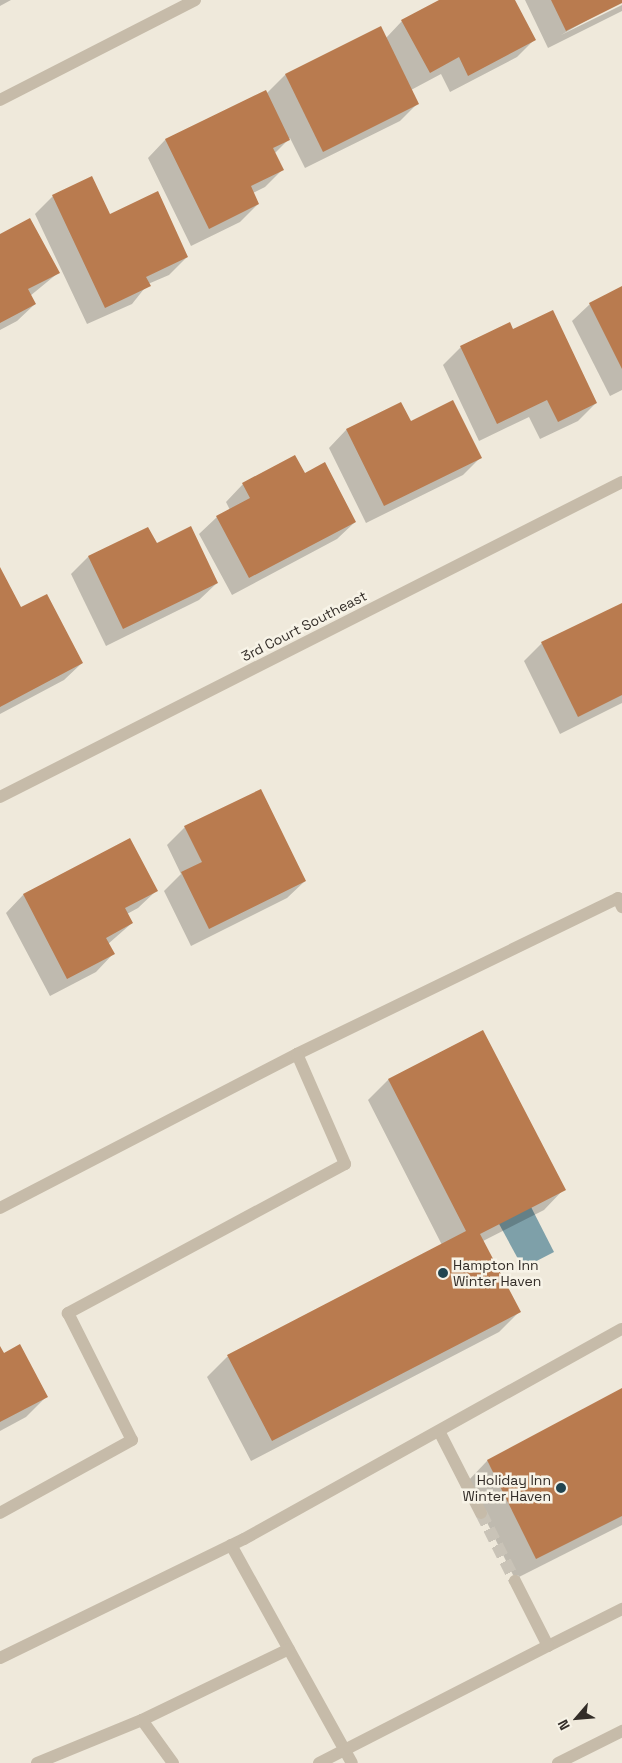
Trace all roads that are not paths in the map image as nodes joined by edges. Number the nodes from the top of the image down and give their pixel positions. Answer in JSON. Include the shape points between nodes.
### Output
{"nodes":[{"id":1,"x":195,"y":0,"type":"edge"},
{"id":2,"x":0,"y":100,"type":"edge"},
{"id":3,"x":622,"y":482,"type":"edge"},
{"id":4,"x":0,"y":797,"type":"edge"},
{"id":5,"x":622,"y":907,"type":"edge"},
{"id":6,"x":297,"y":1054,"type":"junction"},
{"id":7,"x":0,"y":1208,"type":"edge"},
{"id":8,"x":622,"y":1329,"type":"edge"},
{"id":9,"x":439,"y":1431,"type":"junction"},
{"id":10,"x":0,"y":1513,"type":"edge"},
{"id":11,"x":480,"y":1514,"type":"tunnel mouth"},
{"id":12,"x":231,"y":1545,"type":"junction"},
{"id":13,"x":515,"y":1581,"type":"tunnel mouth"},
{"id":14,"x":622,"y":1609,"type":"edge"},
{"id":15,"x":548,"y":1646,"type":"junction"},
{"id":16,"x":289,"y":1649,"type":"junction"},
{"id":17,"x":0,"y":1658,"type":"edge"},
{"id":18,"x":142,"y":1720,"type":"junction"},
{"id":19,"x":622,"y":1731,"type":"edge"},
{"id":20,"x":345,"y":1750,"type":"junction"},
{"id":21,"x":37,"y":1763,"type":"edge"},
{"id":22,"x":173,"y":1763,"type":"edge"},
{"id":23,"x":319,"y":1763,"type":"edge"},
{"id":24,"x":352,"y":1763,"type":"edge"},
{"id":25,"x":558,"y":1763,"type":"edge"}],
"edges":[{"from":1,"to":2,"type":"street"},
{"from":3,"to":4,"type":"street","name":"3rd Court Southeast"},
{"from":5,"to":6,"type":"street","via":[[618,898]]},
{"from":6,"to":7,"type":"street"},
{"from":6,"to":10,"type":"street","via":[[345,1164],[68,1313],[132,1440]]},
{"from":8,"to":9,"type":"street"},
{"from":9,"to":11,"type":"street"},
{"from":9,"to":12,"type":"street"},
{"from":12,"to":16,"type":"street"},
{"from":12,"to":17,"type":"street"},
{"from":13,"to":15,"type":"street"},
{"from":14,"to":15,"type":"street"},
{"from":15,"to":20,"type":"street"},
{"from":16,"to":18,"type":"street"},
{"from":16,"to":20,"type":"street"},
{"from":18,"to":21,"type":"street"},
{"from":18,"to":22,"type":"street"},
{"from":19,"to":25,"type":"street"},
{"from":20,"to":23,"type":"street"},
{"from":20,"to":24,"type":"street"}]}
